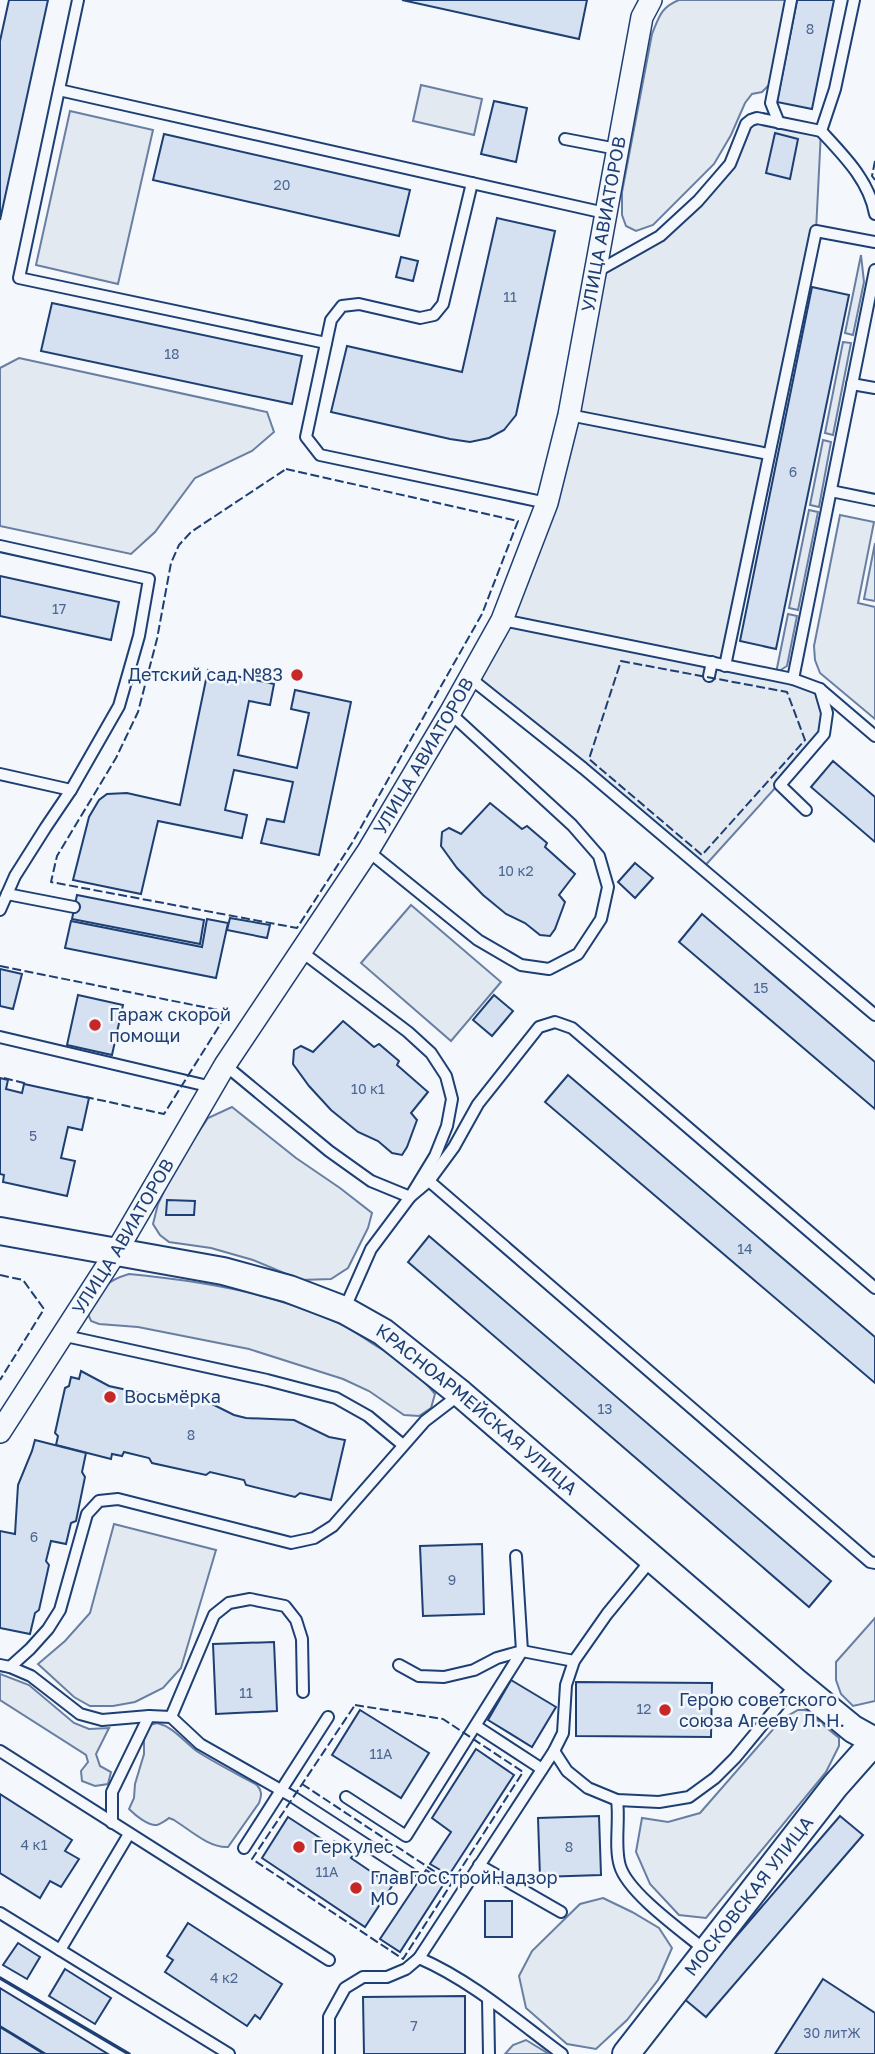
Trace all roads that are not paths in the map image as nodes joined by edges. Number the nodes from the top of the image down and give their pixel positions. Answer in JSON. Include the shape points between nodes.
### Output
{"nodes":[{"id":1,"x":78,"y":0,"type":"edge"},
{"id":2,"x":651,"y":0,"type":"edge"},
{"id":3,"x":791,"y":0,"type":"edge"},
{"id":4,"x":854,"y":0,"type":"edge"},
{"id":5,"x":59,"y":90,"type":"junction"},
{"id":6,"x":779,"y":122,"type":"junction"},
{"id":7,"x":821,"y":131,"type":"junction"},
{"id":8,"x":565,"y":139,"type":"dead end"},
{"id":9,"x":618,"y":149,"type":"junction"},
{"id":10,"x":472,"y":183,"type":"junction"},
{"id":11,"x":606,"y":213,"type":"junction"},
{"id":12,"x":875,"y":214,"type":"edge"},
{"id":13,"x":875,"y":242,"type":"edge"},
{"id":14,"x":875,"y":270,"type":"edge"},
{"id":15,"x":596,"y":272,"type":"junction"},
{"id":16,"x":326,"y":343,"type":"junction"},
{"id":17,"x":852,"y":384,"type":"junction"},
{"id":18,"x":875,"y":388,"type":"edge"},
{"id":19,"x":569,"y":415,"type":"junction"},
{"id":20,"x":768,"y":454,"type":"junction"},
{"id":21,"x":831,"y":491,"type":"junction"},
{"id":22,"x":875,"y":500,"type":"edge"},
{"id":23,"x":547,"y":503,"type":"junction"},
{"id":24,"x":0,"y":546,"type":"edge"},
{"id":25,"x":502,"y":620,"type":"junction"},
{"id":26,"x":712,"y":662,"type":"junction"},
{"id":27,"x":725,"y":666,"type":"junction"},
{"id":28,"x":709,"y":677,"type":"dead end"},
{"id":29,"x":470,"y":678,"type":"junction"},
{"id":30,"x":793,"y":679,"type":"junction"},
{"id":31,"x":820,"y":689,"type":"junction"},
{"id":32,"x":450,"y":713,"type":"junction"},
{"id":33,"x":875,"y":736,"type":"edge"},
{"id":34,"x":0,"y":774,"type":"edge"},
{"id":35,"x":71,"y":790,"type":"junction"},
{"id":36,"x":806,"y":810,"type":"dead end"},
{"id":37,"x":368,"y":851,"type":"junction"},
{"id":38,"x":7,"y":894,"type":"junction"},
{"id":39,"x":74,"y":907,"type":"dead end"},
{"id":40,"x":0,"y":910,"type":"edge"},
{"id":41,"x":302,"y":952,"type":"junction"},
{"id":42,"x":875,"y":1015,"type":"edge"},
{"id":43,"x":0,"y":1037,"type":"edge"},
{"id":44,"x":225,"y":1065,"type":"junction"},
{"id":45,"x":212,"y":1087,"type":"junction"},
{"id":46,"x":429,"y":1181,"type":"junction"},
{"id":47,"x":410,"y":1197,"type":"junction"},
{"id":48,"x":0,"y":1231,"type":"edge"},
{"id":49,"x":116,"y":1252,"type":"junction"},
{"id":50,"x":875,"y":1289,"type":"edge"},
{"id":51,"x":344,"y":1310,"type":"junction"},
{"id":52,"x":61,"y":1335,"type":"junction"},
{"id":53,"x":461,"y":1394,"type":"junction"},
{"id":54,"x":0,"y":1432,"type":"edge"},
{"id":55,"x":403,"y":1445,"type":"junction"},
{"id":56,"x":516,"y":1556,"type":"dead end"},
{"id":57,"x":652,"y":1559,"type":"junction"},
{"id":58,"x":875,"y":1563,"type":"edge"},
{"id":59,"x":522,"y":1651,"type":"junction"},
{"id":60,"x":573,"y":1661,"type":"junction"},
{"id":61,"x":399,"y":1665,"type":"dead end"},
{"id":62,"x":5,"y":1666,"type":"edge"},
{"id":63,"x":797,"y":1684,"type":"junction"},
{"id":64,"x":303,"y":1692,"type":"dead end"},
{"id":65,"x":149,"y":1716,"type":"junction"},
{"id":66,"x":171,"y":1717,"type":"junction"},
{"id":67,"x":328,"y":1717,"type":"dead end"},
{"id":68,"x":476,"y":1727,"type":"junction"},
{"id":69,"x":875,"y":1741,"type":"edge"},
{"id":70,"x":0,"y":1751,"type":"edge"},
{"id":71,"x":554,"y":1751,"type":"junction"},
{"id":72,"x":542,"y":1769,"type":"junction"},
{"id":73,"x":281,"y":1790,"type":"junction"},
{"id":74,"x":346,"y":1797,"type":"dead end"},
{"id":75,"x":617,"y":1800,"type":"junction"},
{"id":76,"x":112,"y":1823,"type":"junction"},
{"id":77,"x":130,"y":1834,"type":"junction"},
{"id":78,"x":244,"y":1848,"type":"dead end"},
{"id":79,"x":479,"y":1865,"type":"junction"},
{"id":80,"x":410,"y":1873,"type":"dead end"},
{"id":81,"x":561,"y":1912,"type":"dead end"},
{"id":82,"x":0,"y":1913,"type":"edge"},
{"id":83,"x":60,"y":1950,"type":"junction"},
{"id":84,"x":708,"y":1951,"type":"junction"},
{"id":85,"x":419,"y":1958,"type":"junction"},
{"id":86,"x":329,"y":1960,"type":"dead end"},
{"id":87,"x":488,"y":1999,"type":"junction"},
{"id":88,"x":229,"y":2054,"type":"edge"},
{"id":89,"x":329,"y":2054,"type":"edge"},
{"id":90,"x":489,"y":2054,"type":"edge"},
{"id":91,"x":562,"y":2054,"type":"edge"},
{"id":92,"x":626,"y":2054,"type":"edge"}],
"edges":[{"from":1,"to":5,"type":"lane"},
{"from":2,"to":9,"type":"street","name":"УЛИЦА АВИАТОРОВ","via":[[642,17]]},
{"from":3,"to":6,"type":"lane","via":[[771,103]]},
{"from":4,"to":7,"type":"lane"},
{"from":5,"to":10,"type":"lane"},
{"from":5,"to":16,"type":"lane","via":[[19,278]]},
{"from":6,"to":7,"type":"lane"},
{"from":6,"to":15,"type":"lane","via":[[757,118],[746,124],[730,163],[698,201],[660,236]]},
{"from":7,"to":12,"type":"lane","via":[[854,168],[873,201]]},
{"from":8,"to":9,"type":"lane"},
{"from":9,"to":11,"type":"street","name":"УЛИЦА АВИАТОРОВ"},
{"from":10,"to":11,"type":"lane"},
{"from":10,"to":16,"type":"lane","via":[[443,304],[433,315],[420,318],[359,304],[342,306],[331,320]]},
{"from":11,"to":15,"type":"street","name":"УЛИЦА АВИАТОРОВ"},
{"from":13,"to":20,"type":"lane","via":[[816,231]]},
{"from":14,"to":17,"type":"lane"},
{"from":15,"to":19,"type":"street","name":"УЛИЦА АВИАТОРОВ"},
{"from":16,"to":23,"type":"lane","via":[[306,437],[320,455]]},
{"from":17,"to":18,"type":"lane"},
{"from":17,"to":21,"type":"lane"},
{"from":19,"to":20,"type":"lane"},
{"from":19,"to":23,"type":"street","name":"УЛИЦА АВИАТОРОВ"},
{"from":20,"to":27,"type":"lane"},
{"from":21,"to":22,"type":"lane"},
{"from":21,"to":30,"type":"lane"},
{"from":23,"to":25,"type":"street","name":"УЛИЦА АВИАТОРОВ"},
{"from":24,"to":35,"type":"lane","via":[[149,579],[119,706]]},
{"from":25,"to":26,"type":"lane"},
{"from":25,"to":29,"type":"street","name":"УЛИЦА АВИАТОРОВ"},
{"from":26,"to":27,"type":"lane"},
{"from":26,"to":28,"type":"lane"},
{"from":27,"to":30,"type":"lane"},
{"from":29,"to":32,"type":"street","name":"УЛИЦА АВИАТОРОВ"},
{"from":29,"to":42,"type":"lane"},
{"from":30,"to":31,"type":"lane"},
{"from":31,"to":33,"type":"lane"},
{"from":31,"to":36,"type":"lane","via":[[827,713],[824,734],[780,785]]},
{"from":32,"to":37,"type":"street","name":"УЛИЦА АВИАТОРОВ"},
{"from":32,"to":37,"type":"lane","via":[[572,825],[599,856],[608,887],[601,919],[578,954],[549,969],[521,965],[478,940]]},
{"from":34,"to":35,"type":"lane"},
{"from":35,"to":38,"type":"lane"},
{"from":37,"to":41,"type":"street","name":"УЛИЦА АВИАТОРОВ"},
{"from":38,"to":39,"type":"lane"},
{"from":38,"to":40,"type":"lane"},
{"from":41,"to":44,"type":"street","name":"УЛИЦА АВИАТОРОВ"},
{"from":41,"to":47,"type":"lane","via":[[408,1032],[431,1053],[446,1076],[452,1099],[447,1126]]},
{"from":43,"to":45,"type":"lane"},
{"from":44,"to":45,"type":"street","name":"УЛИЦА АВИАТОРОВ"},
{"from":44,"to":47,"type":"lane","via":[[371,1181]]},
{"from":45,"to":49,"type":"street","name":"УЛИЦА АВИАТОРОВ"},
{"from":46,"to":47,"type":"lane"},
{"from":46,"to":50,"type":"lane","via":[[478,1104],[539,1027],[555,1022],[572,1028]]},
{"from":46,"to":58,"type":"lane"},
{"from":47,"to":51,"type":"lane","via":[[371,1249]]},
{"from":48,"to":49,"type":"street","name":"КРАСНОАРМЕЙСКАЯ УЛИЦА"},
{"from":49,"to":51,"type":"street","name":"КРАСНОАРМЕЙСКАЯ УЛИЦА","via":[[223,1271]]},
{"from":49,"to":52,"type":"street","name":"УЛИЦА АВИАТОРОВ"},
{"from":51,"to":53,"type":"street","name":"КРАСНОАРМЕЙСКАЯ УЛИЦА","via":[[383,1332]]},
{"from":52,"to":54,"type":"street","name":"УЛИЦА АВИАТОРОВ"},
{"from":52,"to":55,"type":"lane","via":[[336,1398],[368,1416]]},
{"from":53,"to":55,"type":"lane"},
{"from":53,"to":57,"type":"street","name":"КРАСНОАРМЕЙСКАЯ УЛИЦА"},
{"from":55,"to":62,"type":"lane","via":[[333,1526],[314,1538],[291,1543],[118,1499],[99,1501],[87,1514],[60,1609],[30,1649]]},
{"from":56,"to":59,"type":"lane"},
{"from":57,"to":60,"type":"lane"},
{"from":57,"to":63,"type":"street","name":"КРАСНОАРМЕЙСКАЯ УЛИЦА"},
{"from":59,"to":60,"type":"lane"},
{"from":59,"to":61,"type":"lane","via":[[444,1677],[419,1675]]},
{"from":59,"to":68,"type":"lane"},
{"from":60,"to":71,"type":"lane","via":[[566,1685],[563,1734]]},
{"from":62,"to":65,"type":"lane","via":[[31,1676],[80,1714],[102,1720]]},
{"from":63,"to":69,"type":"street","name":"КРАСНОАРМЕЙСКАЯ УЛИЦА","via":[[853,1730]]},
{"from":63,"to":75,"type":"lane","via":[[735,1758],[689,1797],[659,1802]]},
{"from":64,"to":66,"type":"lane","via":[[302,1639],[296,1620],[285,1606],[250,1599],[229,1603],[214,1615]]},
{"from":65,"to":66,"type":"lane"},
{"from":65,"to":76,"type":"lane","via":[[112,1792]]},
{"from":66,"to":73,"type":"lane","via":[[200,1744]]},
{"from":67,"to":73,"type":"lane"},
{"from":68,"to":72,"type":"lane"},
{"from":68,"to":74,"type":"lane","via":[[407,1836]]},
{"from":69,"to":84,"type":"street","name":"МОСКОВСКАЯ УЛИЦА"},
{"from":70,"to":76,"type":"lane"},
{"from":71,"to":72,"type":"lane"},
{"from":71,"to":75,"type":"lane","via":[[566,1771],[588,1788]]},
{"from":72,"to":79,"type":"lane"},
{"from":73,"to":78,"type":"lane"},
{"from":73,"to":80,"type":"lane"},
{"from":75,"to":84,"type":"lane","via":[[620,1866],[632,1888]]},
{"from":76,"to":77,"type":"lane"},
{"from":77,"to":83,"type":"lane"},
{"from":77,"to":86,"type":"lane"},
{"from":79,"to":81,"type":"lane"},
{"from":79,"to":85,"type":"lane"},
{"from":82,"to":83,"type":"lane"},
{"from":83,"to":88,"type":"lane"},
{"from":84,"to":92,"type":"street","name":"МОСКОВСКАЯ УЛИЦА"},
{"from":85,"to":87,"type":"lane"},
{"from":85,"to":89,"type":"lane","via":[[406,1969],[363,1977],[345,1988],[330,2017]]},
{"from":87,"to":90,"type":"lane"},
{"from":87,"to":91,"type":"lane"}]}
